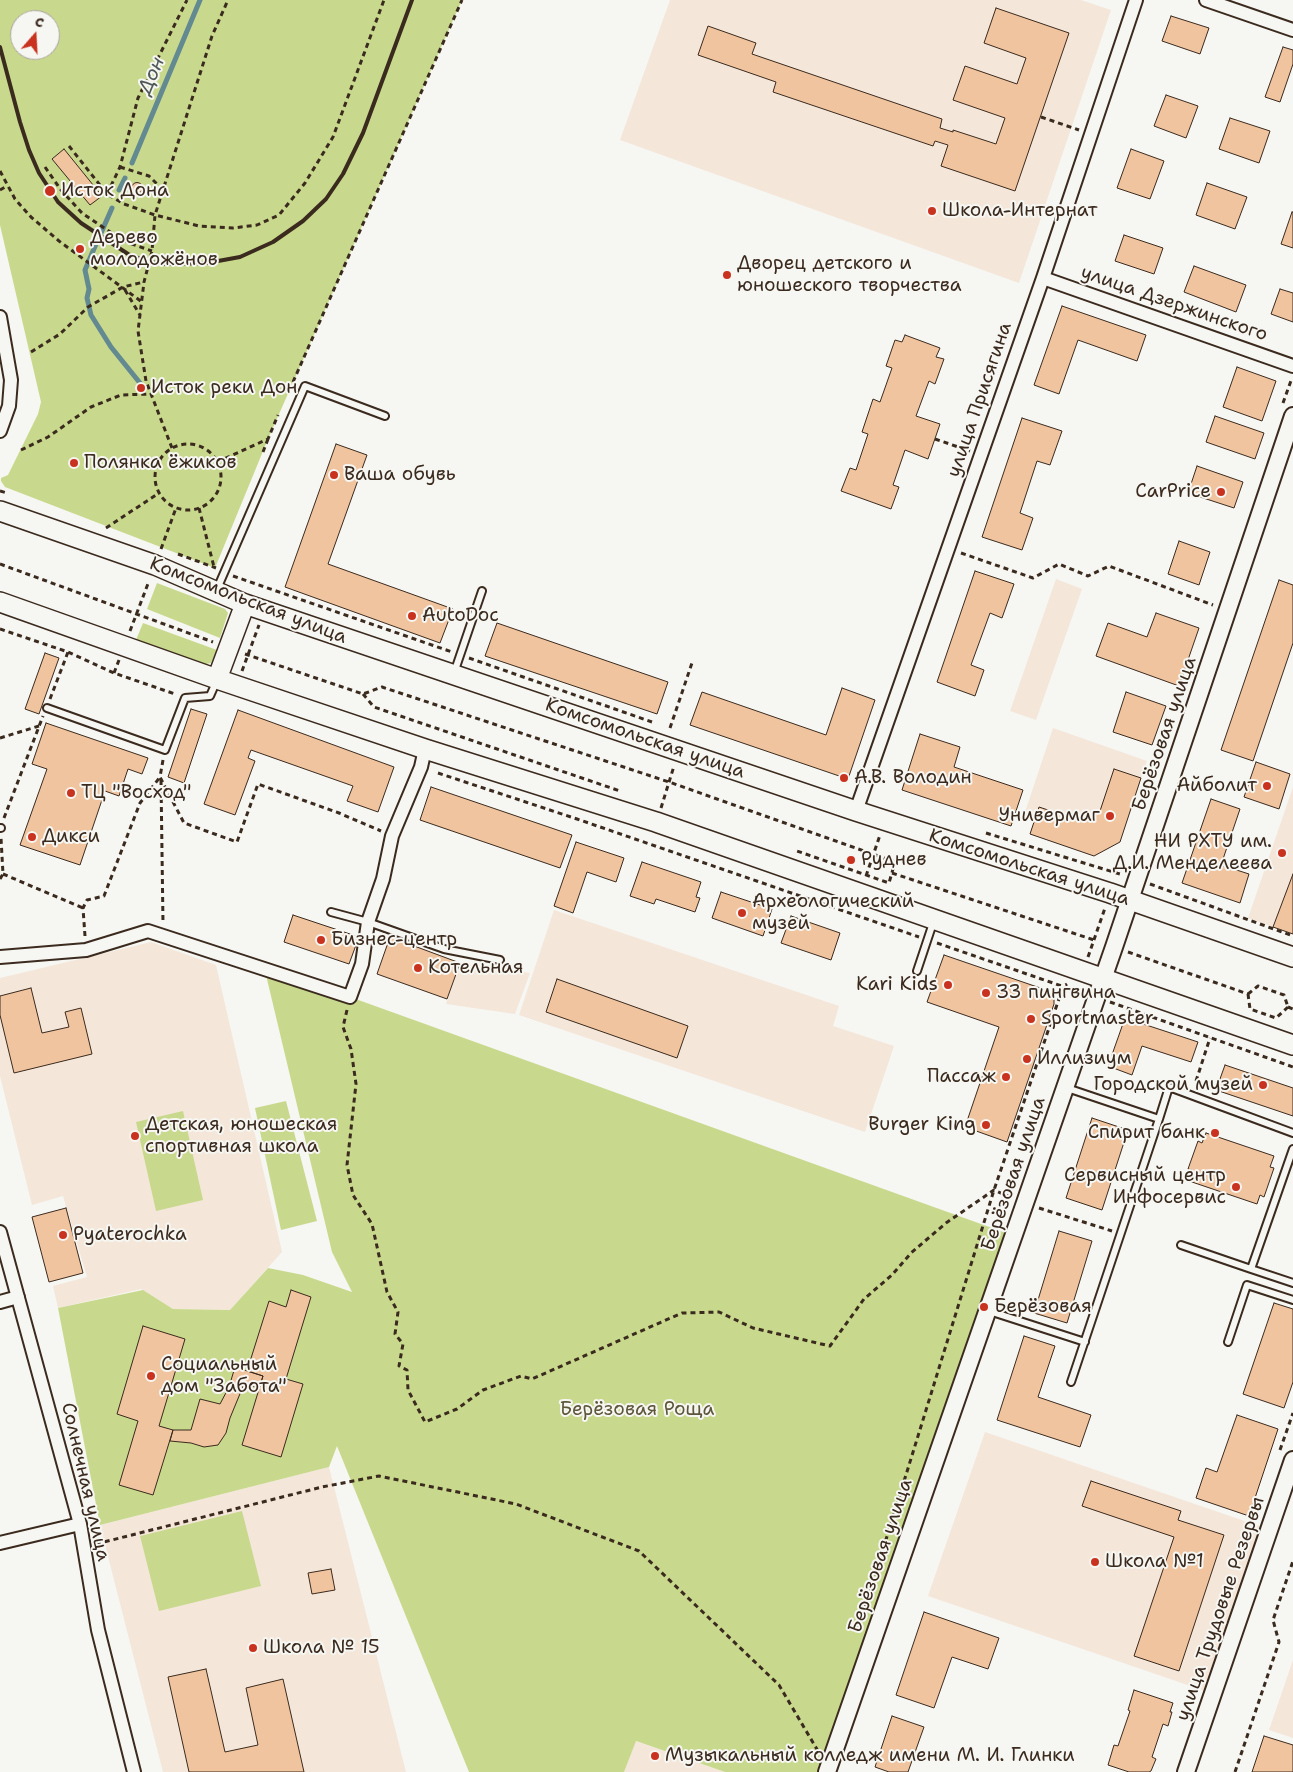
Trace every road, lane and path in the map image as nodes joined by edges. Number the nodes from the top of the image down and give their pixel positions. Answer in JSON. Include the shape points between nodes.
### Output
{"nodes":[{"id":1,"x":187,"y":0,"type":"edge"},
{"id":2,"x":228,"y":0,"type":"edge"},
{"id":3,"x":384,"y":0,"type":"edge"},
{"id":4,"x":462,"y":0,"type":"edge"},
{"id":5,"x":1136,"y":0,"type":"edge"},
{"id":6,"x":1206,"y":0,"type":"edge"},
{"id":7,"x":1293,"y":30,"type":"edge"},
{"id":8,"x":1041,"y":117,"type":"dead end"},
{"id":9,"x":1091,"y":134,"type":"junction"},
{"id":10,"x":69,"y":146,"type":"dead end"},
{"id":11,"x":45,"y":167,"type":"dead end"},
{"id":12,"x":120,"y":167,"type":"junction"},
{"id":13,"x":0,"y":171,"type":"edge"},
{"id":14,"x":7,"y":186,"type":"junction"},
{"id":15,"x":0,"y":190,"type":"edge"},
{"id":16,"x":163,"y":190,"type":"junction"},
{"id":17,"x":108,"y":194,"type":"junction"},
{"id":18,"x":155,"y":215,"type":"junction"},
{"id":19,"x":152,"y":251,"type":"junction"},
{"id":20,"x":1043,"y":278,"type":"junction"},
{"id":21,"x":144,"y":282,"type":"junction"},
{"id":22,"x":123,"y":287,"type":"junction"},
{"id":23,"x":142,"y":302,"type":"junction"},
{"id":24,"x":140,"y":315,"type":"junction"},
{"id":25,"x":0,"y":317,"type":"edge"},
{"id":26,"x":31,"y":352,"type":"dead end"},
{"id":27,"x":1293,"y":366,"type":"edge"},
{"id":28,"x":291,"y":386,"type":"dead end"},
{"id":29,"x":151,"y":394,"type":"junction"},
{"id":30,"x":280,"y":412,"type":"dead end"},
{"id":31,"x":386,"y":416,"type":"dead end"},
{"id":32,"x":1293,"y":416,"type":"edge"},
{"id":33,"x":0,"y":431,"type":"edge"},
{"id":34,"x":935,"y":439,"type":"dead end"},
{"id":35,"x":172,"y":448,"type":"junction"},
{"id":36,"x":21,"y":450,"type":"dead end"},
{"id":37,"x":981,"y":455,"type":"junction"},
{"id":38,"x":217,"y":462,"type":"junction"},
{"id":39,"x":0,"y":491,"type":"edge"},
{"id":40,"x":159,"y":493,"type":"junction"},
{"id":41,"x":9,"y":494,"type":"dead end"},
{"id":42,"x":176,"y":508,"type":"junction"},
{"id":43,"x":199,"y":508,"type":"junction"},
{"id":44,"x":0,"y":511,"type":"edge"},
{"id":45,"x":98,"y":525,"type":"dead end"},
{"id":46,"x":106,"y":528,"type":"junction"},
{"id":47,"x":116,"y":532,"type":"dead end"},
{"id":48,"x":152,"y":545,"type":"dead end"},
{"id":49,"x":948,"y":549,"type":"junction"},
{"id":50,"x":158,"y":557,"type":"junction"},
{"id":51,"x":0,"y":564,"type":"edge"},
{"id":52,"x":215,"y":568,"type":"junction"},
{"id":53,"x":224,"y":572,"type":"junction"},
{"id":54,"x":216,"y":590,"type":"junction"},
{"id":55,"x":482,"y":591,"type":"dead end"},
{"id":56,"x":0,"y":602,"type":"edge"},
{"id":57,"x":245,"y":604,"type":"junction"},
{"id":58,"x":1213,"y":605,"type":"dead end"},
{"id":59,"x":137,"y":613,"type":"junction"},
{"id":60,"x":260,"y":623,"type":"dead end"},
{"id":61,"x":0,"y":629,"type":"edge"},
{"id":62,"x":124,"y":646,"type":"junction"},
{"id":63,"x":228,"y":648,"type":"junction"},
{"id":64,"x":68,"y":652,"type":"junction"},
{"id":65,"x":248,"y":655,"type":"junction"},
{"id":66,"x":460,"y":655,"type":"junction"},
{"id":67,"x":693,"y":660,"type":"dead end"},
{"id":68,"x":454,"y":674,"type":"junction"},
{"id":69,"x":240,"y":678,"type":"dead end"},
{"id":70,"x":217,"y":679,"type":"junction"},
{"id":71,"x":184,"y":698,"type":"junction"},
{"id":72,"x":47,"y":708,"type":"junction"},
{"id":73,"x":39,"y":726,"type":"junction"},
{"id":74,"x":670,"y":728,"type":"junction"},
{"id":75,"x":679,"y":731,"type":"dead end"},
{"id":76,"x":0,"y":738,"type":"edge"},
{"id":77,"x":425,"y":749,"type":"junction"},
{"id":78,"x":165,"y":750,"type":"junction"},
{"id":79,"x":679,"y":751,"type":"junction"},
{"id":80,"x":160,"y":777,"type":"junction"},
{"id":81,"x":669,"y":782,"type":"junction"},
{"id":82,"x":856,"y":811,"type":"junction"},
{"id":83,"x":885,"y":821,"type":"junction"},
{"id":84,"x":656,"y":822,"type":"junction"},
{"id":85,"x":0,"y":828,"type":"edge"},
{"id":86,"x":977,"y":830,"type":"dead end"},
{"id":87,"x":392,"y":836,"type":"junction"},
{"id":88,"x":873,"y":854,"type":"junction"},
{"id":89,"x":892,"y":873,"type":"junction"},
{"id":90,"x":3,"y":874,"type":"junction"},
{"id":91,"x":1120,"y":874,"type":"junction"},
{"id":92,"x":0,"y":879,"type":"edge"},
{"id":93,"x":1136,"y":880,"type":"junction"},
{"id":94,"x":889,"y":882,"type":"dead end"},
{"id":95,"x":860,"y":893,"type":"junction"},
{"id":96,"x":1110,"y":893,"type":"junction"},
{"id":97,"x":1129,"y":900,"type":"junction"},
{"id":98,"x":84,"y":908,"type":"junction"},
{"id":99,"x":331,"y":912,"type":"dead end"},
{"id":100,"x":934,"y":919,"type":"junction"},
{"id":101,"x":368,"y":922,"type":"junction"},
{"id":102,"x":1293,"y":936,"type":"edge"},
{"id":103,"x":164,"y":938,"type":"junction"},
{"id":104,"x":1094,"y":940,"type":"junction"},
{"id":105,"x":1114,"y":947,"type":"junction"},
{"id":106,"x":86,"y":950,"type":"junction"},
{"id":107,"x":0,"y":957,"type":"edge"},
{"id":108,"x":1293,"y":957,"type":"edge"},
{"id":109,"x":500,"y":960,"type":"dead end"},
{"id":110,"x":917,"y":971,"type":"dead end"},
{"id":111,"x":1083,"y":971,"type":"junction"},
{"id":112,"x":1103,"y":978,"type":"junction"},
{"id":113,"x":1248,"y":994,"type":"junction"},
{"id":114,"x":350,"y":997,"type":"junction"},
{"id":115,"x":1288,"y":1008,"type":"junction"},
{"id":116,"x":1293,"y":1009,"type":"edge"},
{"id":117,"x":1210,"y":1038,"type":"dead end"},
{"id":118,"x":1293,"y":1045,"type":"edge"},
{"id":119,"x":1196,"y":1081,"type":"dead end"},
{"id":120,"x":1066,"y":1088,"type":"junction"},
{"id":121,"x":1158,"y":1119,"type":"junction"},
{"id":122,"x":1293,"y":1133,"type":"edge"},
{"id":123,"x":1293,"y":1149,"type":"edge"},
{"id":124,"x":994,"y":1190,"type":"junction"},
{"id":125,"x":1025,"y":1203,"type":"junction"},
{"id":126,"x":0,"y":1232,"type":"edge"},
{"id":127,"x":1121,"y":1234,"type":"junction"},
{"id":128,"x":1181,"y":1244,"type":"dead end"},
{"id":129,"x":1251,"y":1269,"type":"junction"},
{"id":130,"x":1293,"y":1283,"type":"edge"},
{"id":131,"x":18,"y":1297,"type":"junction"},
{"id":132,"x":1293,"y":1300,"type":"edge"},
{"id":133,"x":0,"y":1302,"type":"edge"},
{"id":134,"x":988,"y":1311,"type":"junction"},
{"id":135,"x":1085,"y":1342,"type":"junction"},
{"id":136,"x":1228,"y":1342,"type":"dead end"},
{"id":137,"x":1072,"y":1382,"type":"dead end"},
{"id":138,"x":1293,"y":1460,"type":"edge"},
{"id":139,"x":80,"y":1524,"type":"junction"},
{"id":140,"x":0,"y":1543,"type":"edge"},
{"id":141,"x":83,"y":1548,"type":"junction"},
{"id":142,"x":1293,"y":1561,"type":"edge"},
{"id":143,"x":858,"y":1629,"type":"dead end"},
{"id":144,"x":822,"y":1743,"type":"dead end"},
{"id":145,"x":134,"y":1772,"type":"edge"},
{"id":146,"x":827,"y":1772,"type":"edge"},
{"id":147,"x":1186,"y":1772,"type":"edge"},
{"id":148,"x":1235,"y":1772,"type":"edge"}],
"edges":[{"from":1,"to":12,"type":"path","via":[[138,98]]},
{"from":2,"to":16,"type":"path","via":[[212,36]]},
{"from":3,"to":18,"type":"path","via":[[333,137],[305,182],[278,215],[257,225],[233,228],[199,226]]},
{"from":4,"to":28,"type":"path"},
{"from":5,"to":9,"type":"street","name":"улица Присягина"},
{"from":6,"to":7,"type":"street"},
{"from":8,"to":9,"type":"path"},
{"from":9,"to":20,"type":"street","name":"улица Присягина"},
{"from":10,"to":17,"type":"path"},
{"from":11,"to":19,"type":"path","via":[[82,213],[113,234]]},
{"from":12,"to":16,"type":"path","via":[[149,176]]},
{"from":12,"to":17,"type":"path"},
{"from":13,"to":14,"type":"path"},
{"from":14,"to":15,"type":"path"},
{"from":14,"to":22,"type":"path","via":[[32,217],[59,241]]},
{"from":16,"to":18,"type":"path"},
{"from":17,"to":18,"type":"path","via":[[124,204]]},
{"from":18,"to":19,"type":"path"},
{"from":19,"to":21,"type":"path"},
{"from":20,"to":27,"type":"street","name":"улица Дзержинского"},
{"from":20,"to":37,"type":"street","name":"улица Присягина"},
{"from":21,"to":22,"type":"path"},
{"from":21,"to":23,"type":"path"},
{"from":22,"to":23,"type":"path"},
{"from":22,"to":24,"type":"path"},
{"from":22,"to":26,"type":"path","via":[[88,307],[60,334]]},
{"from":23,"to":24,"type":"path"},
{"from":24,"to":29,"type":"path","via":[[138,331]]},
{"from":25,"to":33,"type":"street","via":[[11,380],[9,406]]},
{"from":29,"to":35,"type":"path"},
{"from":29,"to":36,"type":"path","via":[[121,395],[91,408],[48,438]]},
{"from":30,"to":38,"type":"path","via":[[268,439]]},
{"from":31,"to":53,"type":"lane","via":[[305,386]]},
{"from":32,"to":93,"type":"street","name":"Берёзовая улица"},
{"from":34,"to":37,"type":"path"},
{"from":35,"to":38,"type":"path","via":[[192,444],[210,453]]},
{"from":35,"to":40,"type":"path","via":[[164,454],[155,472]]},
{"from":37,"to":49,"type":"street","name":"улица Присягина"},
{"from":38,"to":43,"type":"path","via":[[218,489],[214,497]]},
{"from":39,"to":41,"type":"path"},
{"from":40,"to":42,"type":"path","via":[[163,500]]},
{"from":40,"to":46,"type":"path"},
{"from":42,"to":43,"type":"path"},
{"from":42,"to":50,"type":"path"},
{"from":43,"to":52,"type":"path"},
{"from":44,"to":50,"type":"main road","name":"Комсомольская улица"},
{"from":45,"to":46,"type":"path"},
{"from":46,"to":47,"type":"path"},
{"from":48,"to":50,"type":"path"},
{"from":49,"to":58,"type":"path","via":[[1033,578],[1059,564],[1088,576],[1109,566]]},
{"from":49,"to":82,"type":"street","name":"улица Присягина"},
{"from":50,"to":52,"type":"path"},
{"from":50,"to":54,"type":"main road","name":"Комсомольская улица"},
{"from":50,"to":59,"type":"path"},
{"from":51,"to":59,"type":"path"},
{"from":52,"to":53,"type":"path"},
{"from":53,"to":54,"type":"lane"},
{"from":53,"to":66,"type":"path"},
{"from":54,"to":57,"type":"main road","name":"Комсомольская улица"},
{"from":55,"to":66,"type":"lane"},
{"from":56,"to":62,"type":"main road"},
{"from":57,"to":63,"type":"main road"},
{"from":57,"to":68,"type":"main road","name":"Комсомольская улица"},
{"from":59,"to":62,"type":"path"},
{"from":59,"to":63,"type":"path"},
{"from":60,"to":65,"type":"path"},
{"from":61,"to":64,"type":"path"},
{"from":62,"to":70,"type":"main road"},
{"from":63,"to":65,"type":"path"},
{"from":63,"to":70,"type":"main road"},
{"from":64,"to":71,"type":"path","via":[[114,673]]},
{"from":64,"to":72,"type":"path"},
{"from":65,"to":69,"type":"path"},
{"from":65,"to":81,"type":"path","via":[[363,694],[382,687]]},
{"from":66,"to":68,"type":"lane"},
{"from":66,"to":74,"type":"path"},
{"from":67,"to":74,"type":"path"},
{"from":68,"to":79,"type":"main road","name":"Комсомольская улица"},
{"from":70,"to":71,"type":"lane","via":[[210,696]]},
{"from":70,"to":77,"type":"main road"},
{"from":71,"to":78,"type":"lane"},
{"from":72,"to":73,"type":"path"},
{"from":72,"to":78,"type":"lane"},
{"from":73,"to":76,"type":"path"},
{"from":73,"to":85,"type":"path"},
{"from":74,"to":75,"type":"path"},
{"from":77,"to":84,"type":"main road"},
{"from":77,"to":87,"type":"street","via":[[421,767]]},
{"from":78,"to":80,"type":"path"},
{"from":79,"to":81,"type":"path"},
{"from":79,"to":82,"type":"main road","name":"Комсомольская улица"},
{"from":80,"to":87,"type":"path","via":[[184,823],[238,842],[258,784]]},
{"from":80,"to":98,"type":"path","via":[[140,803],[104,896],[87,900]]},
{"from":80,"to":103,"type":"path"},
{"from":81,"to":84,"type":"path"},
{"from":81,"to":88,"type":"path"},
{"from":82,"to":83,"type":"main road","name":"Комсомольская улица"},
{"from":83,"to":88,"type":"path"},
{"from":83,"to":96,"type":"main road","name":"Комсомольская улица"},
{"from":84,"to":95,"type":"main road"},
{"from":85,"to":90,"type":"path"},
{"from":86,"to":91,"type":"path"},
{"from":87,"to":101,"type":"street","via":[[383,879]]},
{"from":88,"to":89,"type":"path","via":[[895,862]]},
{"from":88,"to":95,"type":"path"},
{"from":89,"to":94,"type":"path"},
{"from":89,"to":104,"type":"path"},
{"from":90,"to":92,"type":"path"},
{"from":90,"to":98,"type":"path"},
{"from":91,"to":93,"type":"path"},
{"from":91,"to":96,"type":"path"},
{"from":93,"to":97,"type":"street","name":"Берёзовая улица"},
{"from":93,"to":102,"type":"path"},
{"from":95,"to":100,"type":"main road"},
{"from":96,"to":97,"type":"main road","name":"Комсомольская улица"},
{"from":96,"to":104,"type":"path"},
{"from":97,"to":105,"type":"street","name":"Берёзовая улица"},
{"from":97,"to":108,"type":"main road","name":"Комсомольская улица"},
{"from":98,"to":106,"type":"path"},
{"from":99,"to":101,"type":"lane"},
{"from":100,"to":110,"type":"lane"},
{"from":100,"to":111,"type":"main road"},
{"from":101,"to":109,"type":"lane","via":[[444,949]]},
{"from":101,"to":114,"type":"street","via":[[362,964]]},
{"from":103,"to":106,"type":"street","via":[[148,932]]},
{"from":103,"to":114,"type":"street"},
{"from":104,"to":105,"type":"path"},
{"from":104,"to":111,"type":"path"},
{"from":105,"to":112,"type":"street","name":"Берёзовая улица"},
{"from":105,"to":113,"type":"path"},
{"from":106,"to":107,"type":"street"},
{"from":111,"to":112,"type":"main road"},
{"from":111,"to":124,"type":"path","via":[[1063,987]]},
{"from":112,"to":118,"type":"main road"},
{"from":112,"to":120,"type":"street","name":"Берёзовая улица"},
{"from":113,"to":115,"type":"path","via":[[1258,986],[1284,995]]},
{"from":113,"to":115,"type":"path","via":[[1250,1009],[1276,1018]]},
{"from":114,"to":124,"type":"path","via":[[343,1027],[351,1050],[356,1084],[347,1164],[351,1187],[372,1224],[387,1292],[398,1312],[396,1334],[403,1344],[399,1366],[407,1370],[408,1390],[425,1422],[458,1409],[483,1390],[521,1376],[532,1378],[682,1313],[719,1312],[753,1328],[830,1346],[864,1299],[911,1253],[946,1223]]},
{"from":115,"to":116,"type":"path"},
{"from":117,"to":119,"type":"path"},
{"from":120,"to":121,"type":"lane"},
{"from":120,"to":125,"type":"street","name":"Берёзовая улица"},
{"from":121,"to":122,"type":"lane","via":[[1169,1087]]},
{"from":121,"to":127,"type":"lane"},
{"from":123,"to":129,"type":"lane"},
{"from":124,"to":125,"type":"path"},
{"from":124,"to":143,"type":"path"},
{"from":125,"to":127,"type":"path"},
{"from":125,"to":134,"type":"street","name":"Берёзовая улица"},
{"from":126,"to":131,"type":"street","name":"Солнечная улица"},
{"from":127,"to":135,"type":"lane"},
{"from":128,"to":129,"type":"lane"},
{"from":129,"to":130,"type":"lane"},
{"from":131,"to":133,"type":"street"},
{"from":131,"to":139,"type":"street","name":"Солнечная улица"},
{"from":132,"to":136,"type":"lane","via":[[1248,1285]]},
{"from":134,"to":135,"type":"lane"},
{"from":134,"to":146,"type":"street","name":"Берёзовая улица"},
{"from":135,"to":137,"type":"lane"},
{"from":138,"to":147,"type":"street","name":"улица Трудовые Резервы"},
{"from":139,"to":140,"type":"street"},
{"from":139,"to":141,"type":"street","name":"Солнечная улица"},
{"from":141,"to":144,"type":"path","via":[[322,1487],[379,1476],[516,1504],[639,1551],[780,1685],[820,1753]]},
{"from":141,"to":145,"type":"street","name":"Солнечная улица","via":[[98,1630]]},
{"from":142,"to":148,"type":"path","via":[[1273,1620],[1279,1642]]}]}
